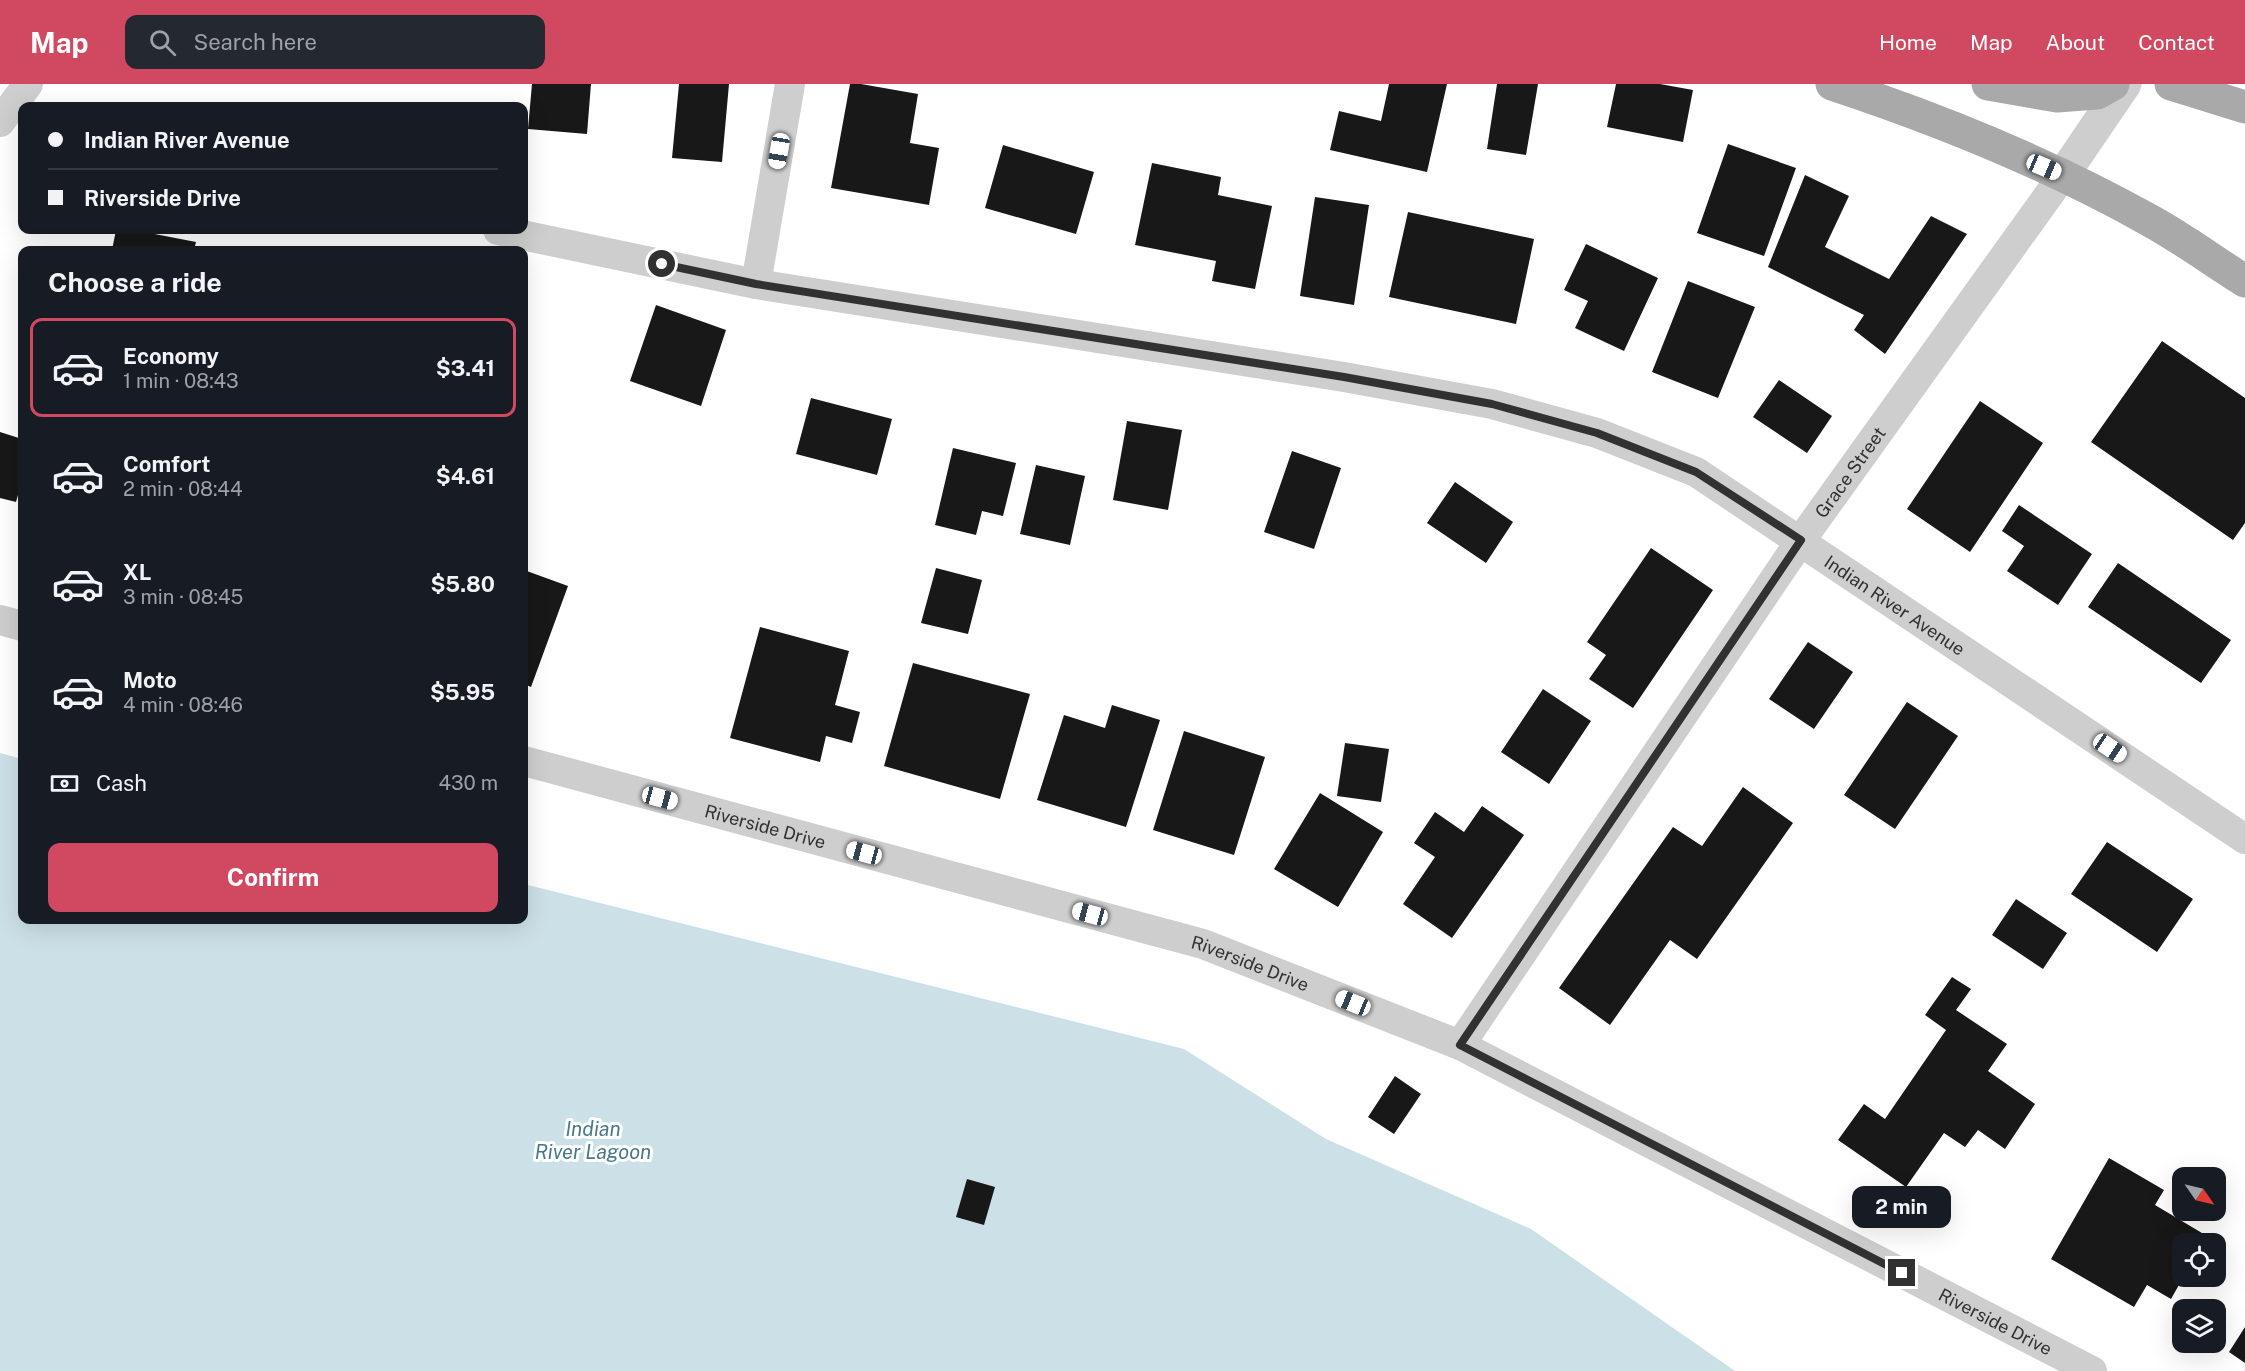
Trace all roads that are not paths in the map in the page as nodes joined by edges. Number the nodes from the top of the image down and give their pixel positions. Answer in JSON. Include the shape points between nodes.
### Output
{"nodes":[{"id":1,"x":28,"y":84,"type":"edge"},
{"id":2,"x":790,"y":84,"type":"edge"},
{"id":3,"x":1832,"y":84,"type":"edge"},
{"id":4,"x":1988,"y":84,"type":"edge"},
{"id":5,"x":2113,"y":84,"type":"edge"},
{"id":6,"x":2126,"y":84,"type":"edge"},
{"id":7,"x":2171,"y":84,"type":"edge"},
{"id":8,"x":2245,"y":107,"type":"edge"},
{"id":9,"x":0,"y":123,"type":"edge"},
{"id":10,"x":18,"y":128,"type":"edge"},
{"id":11,"x":2063,"y":175,"type":"junction"},
{"id":12,"x":517,"y":234,"type":"edge"},
{"id":13,"x":2245,"y":281,"type":"edge"},
{"id":14,"x":756,"y":284,"type":"junction"},
{"id":15,"x":1801,"y":540,"type":"junction"},
{"id":16,"x":0,"y":620,"type":"edge"},
{"id":17,"x":18,"y":625,"type":"edge"},
{"id":18,"x":528,"y":762,"type":"edge"},
{"id":19,"x":2245,"y":839,"type":"edge"},
{"id":20,"x":1460,"y":1045,"type":"junction"},
{"id":21,"x":2092,"y":1371,"type":"edge"}],
"edges":[{"from":1,"to":9,"type":"street"},
{"from":2,"to":14,"type":"street"},
{"from":3,"to":11,"type":"main road","via":[[1968,134]]},
{"from":4,"to":5,"type":"main road","via":[[2057,96],[2097,93]]},
{"from":6,"to":11,"type":"street","name":"Grace Street"},
{"from":7,"to":8,"type":"main road"},
{"from":9,"to":10,"type":"street"},
{"from":11,"to":13,"type":"main road","via":[[2152,221]]},
{"from":11,"to":15,"type":"street","name":"Grace Street"},
{"from":12,"to":14,"type":"street","name":"Indian River Avenue"},
{"from":14,"to":15,"type":"street","name":"Indian River Avenue","via":[[1492,404],[1597,433],[1696,472]]},
{"from":15,"to":19,"type":"street","name":"Indian River Avenue"},
{"from":15,"to":20,"type":"street","name":"Grace Street"},
{"from":16,"to":17,"type":"street"},
{"from":18,"to":20,"type":"street","name":"Riverside Drive","via":[[1203,944]]},
{"from":20,"to":21,"type":"street","name":"Riverside Drive"}]}
